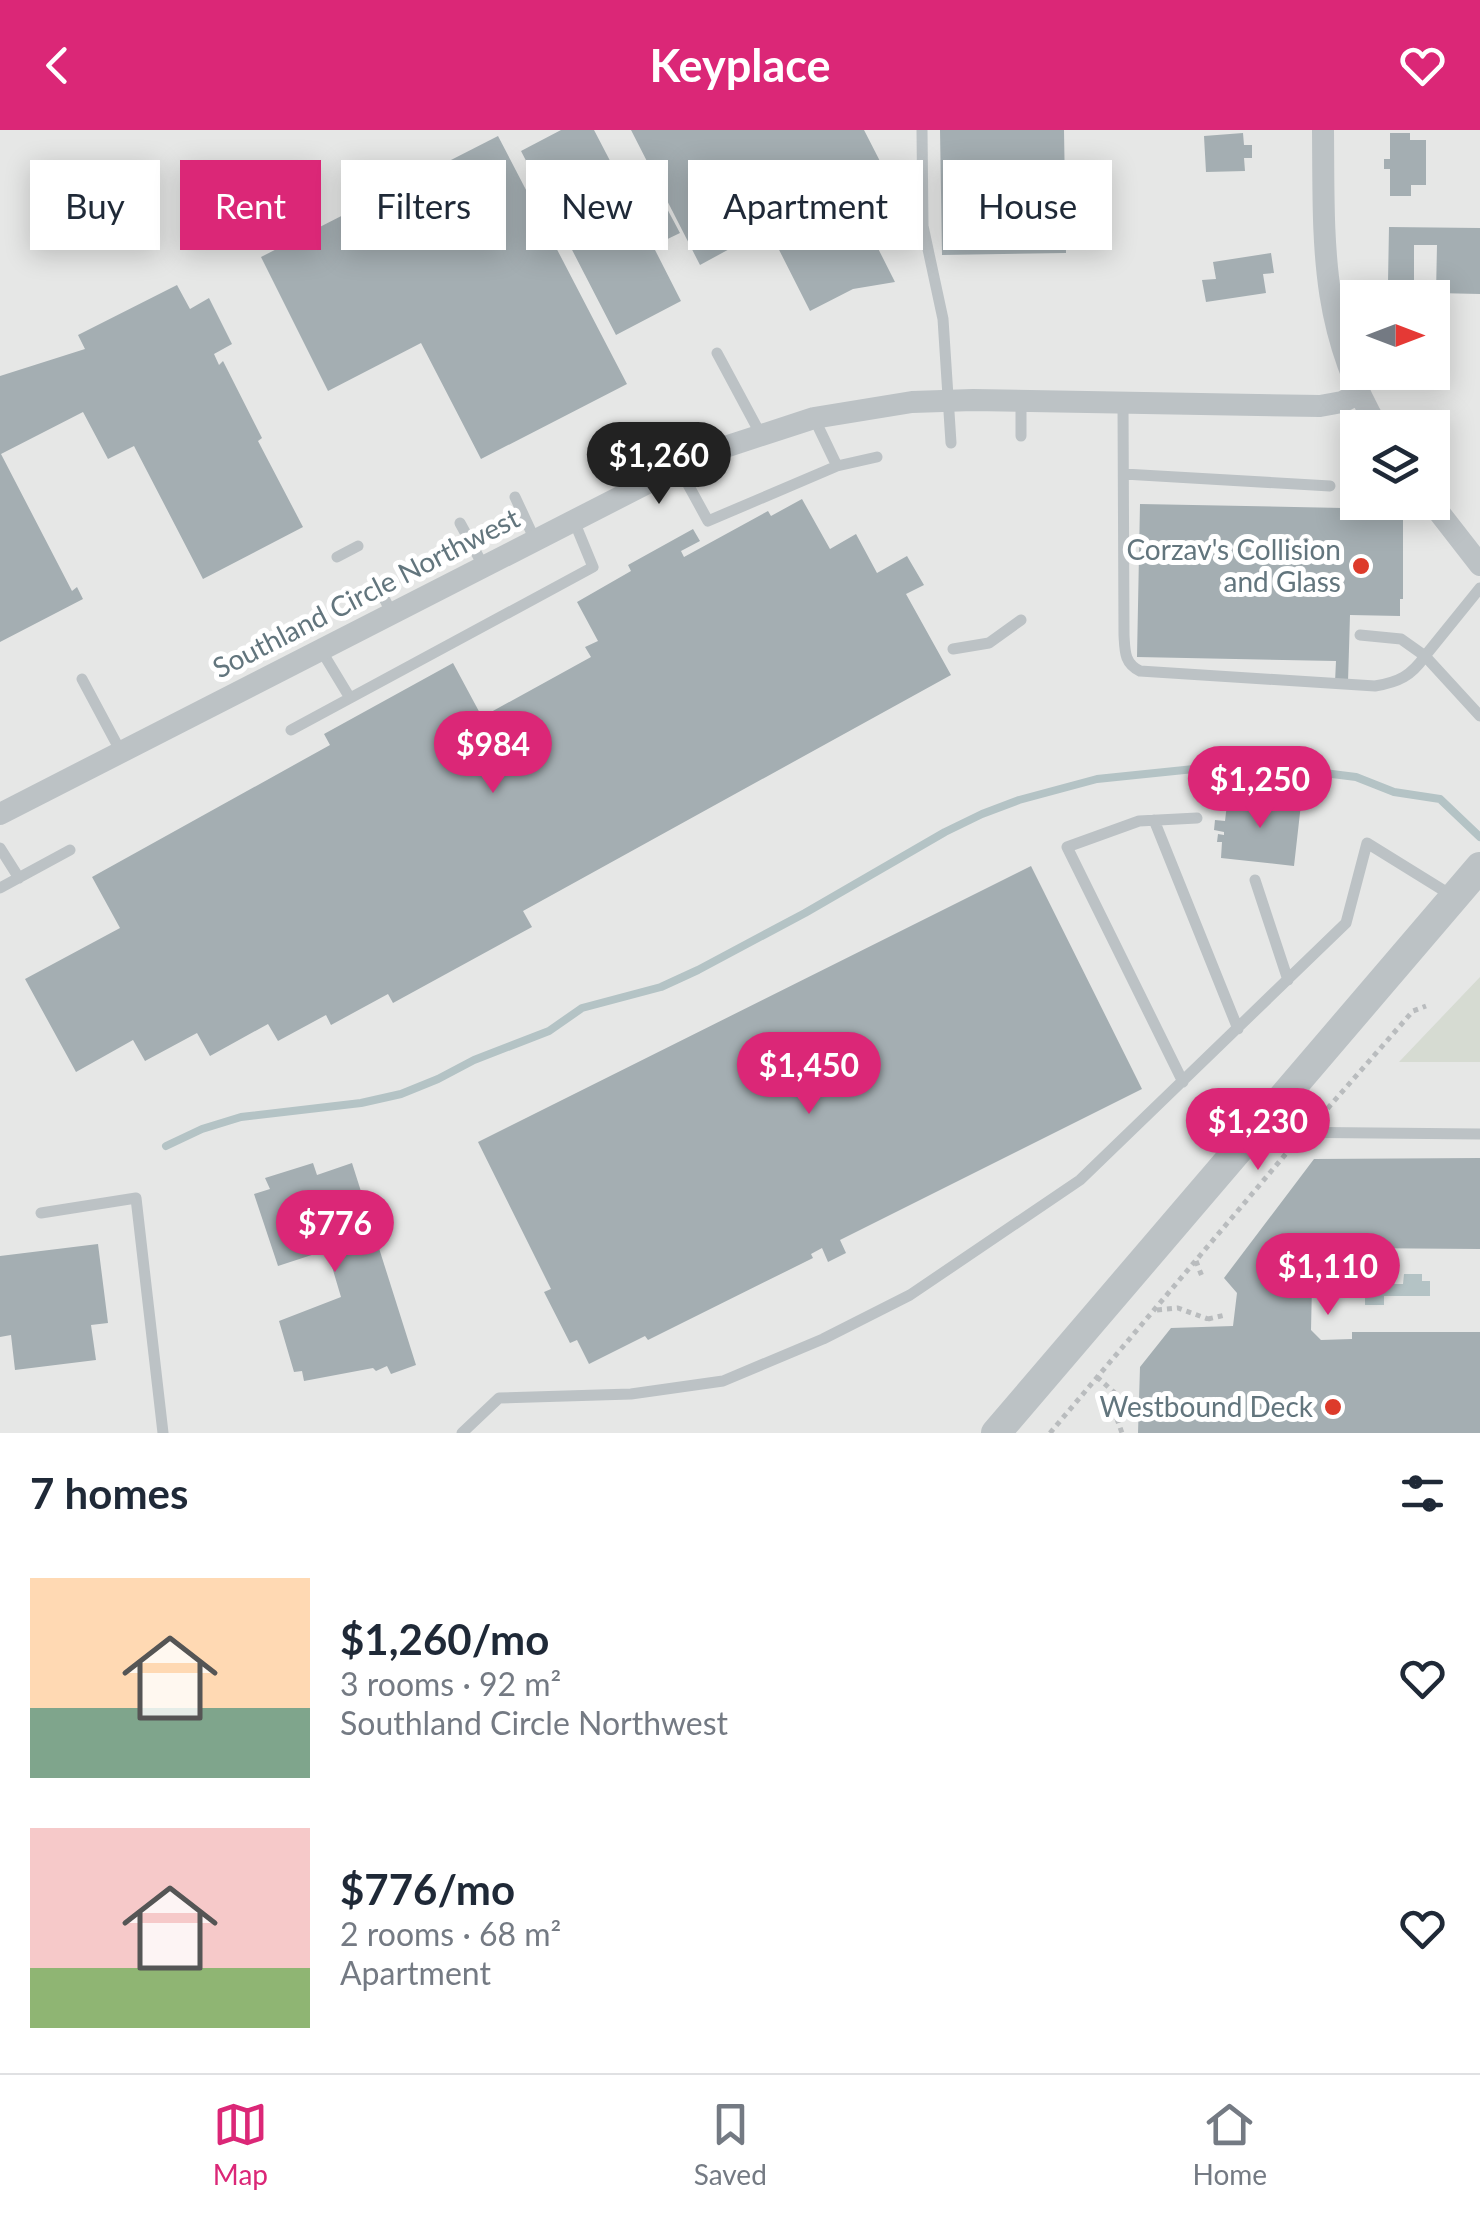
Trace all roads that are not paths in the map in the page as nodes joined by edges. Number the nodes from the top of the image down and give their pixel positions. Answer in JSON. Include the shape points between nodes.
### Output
{"nodes":[{"id":1,"x":922,"y":130,"type":"edge"},
{"id":2,"x":1323,"y":130,"type":"edge"},
{"id":3,"x":717,"y":353,"type":"dead end"},
{"id":4,"x":1358,"y":394,"type":"junction"},
{"id":5,"x":949,"y":401,"type":"junction"},
{"id":6,"x":1020,"y":401,"type":"junction"},
{"id":7,"x":1123,"y":403,"type":"junction"},
{"id":8,"x":1367,"y":410,"type":"edge"},
{"id":9,"x":814,"y":418,"type":"junction"},
{"id":10,"x":761,"y":435,"type":"junction"},
{"id":11,"x":1021,"y":436,"type":"dead end"},
{"id":12,"x":951,"y":443,"type":"dead end"},
{"id":13,"x":877,"y":457,"type":"dead end"},
{"id":14,"x":837,"y":466,"type":"junction"},
{"id":15,"x":679,"y":468,"type":"junction"},
{"id":16,"x":1124,"y":474,"type":"junction"},
{"id":17,"x":1330,"y":486,"type":"dead end"},
{"id":18,"x":515,"y":497,"type":"dead end"},
{"id":19,"x":1445,"y":520,"type":"edge"},
{"id":20,"x":574,"y":521,"type":"junction"},
{"id":21,"x":460,"y":523,"type":"dead end"},
{"id":22,"x":535,"y":540,"type":"junction"},
{"id":23,"x":358,"y":546,"type":"dead end"},
{"id":24,"x":337,"y":556,"type":"dead end"},
{"id":25,"x":1480,"y":565,"type":"edge"},
{"id":26,"x":484,"y":567,"type":"junction"},
{"id":27,"x":374,"y":578,"type":"dead end"},
{"id":28,"x":1480,"y":588,"type":"edge"},
{"id":29,"x":392,"y":614,"type":"junction"},
{"id":30,"x":1021,"y":620,"type":"dead end"},
{"id":31,"x":1360,"y":634,"type":"dead end"},
{"id":32,"x":953,"y":649,"type":"dead end"},
{"id":33,"x":320,"y":650,"type":"junction"},
{"id":34,"x":1424,"y":656,"type":"junction"},
{"id":35,"x":82,"y":679,"type":"dead end"},
{"id":36,"x":350,"y":698,"type":"junction"},
{"id":37,"x":1480,"y":716,"type":"edge"},
{"id":38,"x":291,"y":730,"type":"dead end"},
{"id":39,"x":122,"y":752,"type":"junction"},
{"id":40,"x":0,"y":814,"type":"edge"},
{"id":41,"x":1197,"y":818,"type":"dead end"},
{"id":42,"x":1154,"y":820,"type":"junction"},
{"id":43,"x":0,"y":848,"type":"edge"},
{"id":44,"x":70,"y":850,"type":"dead end"},
{"id":45,"x":19,"y":878,"type":"junction"},
{"id":46,"x":1255,"y":880,"type":"dead end"},
{"id":47,"x":1470,"y":880,"type":"edge"},
{"id":48,"x":0,"y":888,"type":"edge"},
{"id":49,"x":1288,"y":980,"type":"junction"},
{"id":50,"x":1238,"y":1029,"type":"junction"},
{"id":51,"x":1183,"y":1082,"type":"junction"},
{"id":52,"x":1254,"y":1132,"type":"junction"},
{"id":53,"x":1480,"y":1134,"type":"edge"},
{"id":54,"x":41,"y":1213,"type":"dead end"},
{"id":55,"x":162,"y":1433,"type":"edge"},
{"id":56,"x":462,"y":1433,"type":"edge"},
{"id":57,"x":996,"y":1433,"type":"edge"}],
"edges":[{"from":1,"to":5,"type":"lane","via":[[923,226],[943,320]]},
{"from":2,"to":4,"type":"street","via":[[1324,260],[1335,329]]},
{"from":3,"to":10,"type":"lane"},
{"from":4,"to":7,"type":"street","name":"Southland Circle Northwest","via":[[1320,406]]},
{"from":4,"to":8,"type":"street"},
{"from":5,"to":6,"type":"street","name":"Southland Circle Northwest"},
{"from":5,"to":9,"type":"street","name":"Southland Circle Northwest"},
{"from":5,"to":12,"type":"lane"},
{"from":6,"to":7,"type":"street","name":"Southland Circle Northwest"},
{"from":6,"to":11,"type":"lane"},
{"from":7,"to":16,"type":"lane"},
{"from":9,"to":10,"type":"street","name":"Southland Circle Northwest"},
{"from":9,"to":14,"type":"lane"},
{"from":10,"to":15,"type":"street","name":"Southland Circle Northwest"},
{"from":13,"to":14,"type":"lane"},
{"from":14,"to":15,"type":"lane","via":[[708,521]]},
{"from":15,"to":20,"type":"street","name":"Southland Circle Northwest"},
{"from":16,"to":17,"type":"lane"},
{"from":16,"to":34,"type":"lane","via":[[1124,635],[1131,666],[1375,686],[1413,674]]},
{"from":18,"to":22,"type":"lane"},
{"from":19,"to":25,"type":"street"},
{"from":20,"to":22,"type":"street","name":"Southland Circle Northwest"},
{"from":20,"to":36,"type":"lane","via":[[593,567]]},
{"from":21,"to":26,"type":"lane"},
{"from":22,"to":26,"type":"street","name":"Southland Circle Northwest"},
{"from":23,"to":24,"type":"lane"},
{"from":26,"to":29,"type":"street","name":"Southland Circle Northwest"},
{"from":27,"to":29,"type":"lane"},
{"from":28,"to":34,"type":"lane"},
{"from":29,"to":33,"type":"street","name":"Southland Circle Northwest"},
{"from":30,"to":32,"type":"lane","via":[[989,643]]},
{"from":31,"to":34,"type":"lane","via":[[1401,639]]},
{"from":33,"to":36,"type":"lane"},
{"from":33,"to":39,"type":"street","name":"Southland Circle Northwest"},
{"from":34,"to":37,"type":"lane"},
{"from":35,"to":39,"type":"lane"},
{"from":36,"to":38,"type":"lane"},
{"from":39,"to":40,"type":"street","name":"Southland Circle Northwest"},
{"from":41,"to":42,"type":"lane"},
{"from":42,"to":50,"type":"lane"},
{"from":42,"to":51,"type":"lane","via":[[1067,847]]},
{"from":43,"to":45,"type":"lane"},
{"from":44,"to":45,"type":"lane"},
{"from":45,"to":48,"type":"lane"},
{"from":46,"to":49,"type":"lane"},
{"from":47,"to":49,"type":"lane","via":[[1368,843],[1346,924]]},
{"from":47,"to":52,"type":"street"},
{"from":49,"to":50,"type":"lane"},
{"from":50,"to":51,"type":"lane"},
{"from":51,"to":56,"type":"lane","via":[[1080,1180],[910,1295],[823,1340],[723,1382],[632,1394],[499,1398]]},
{"from":52,"to":53,"type":"lane"},
{"from":52,"to":57,"type":"street"},
{"from":54,"to":55,"type":"lane","via":[[136,1198]]}]}
